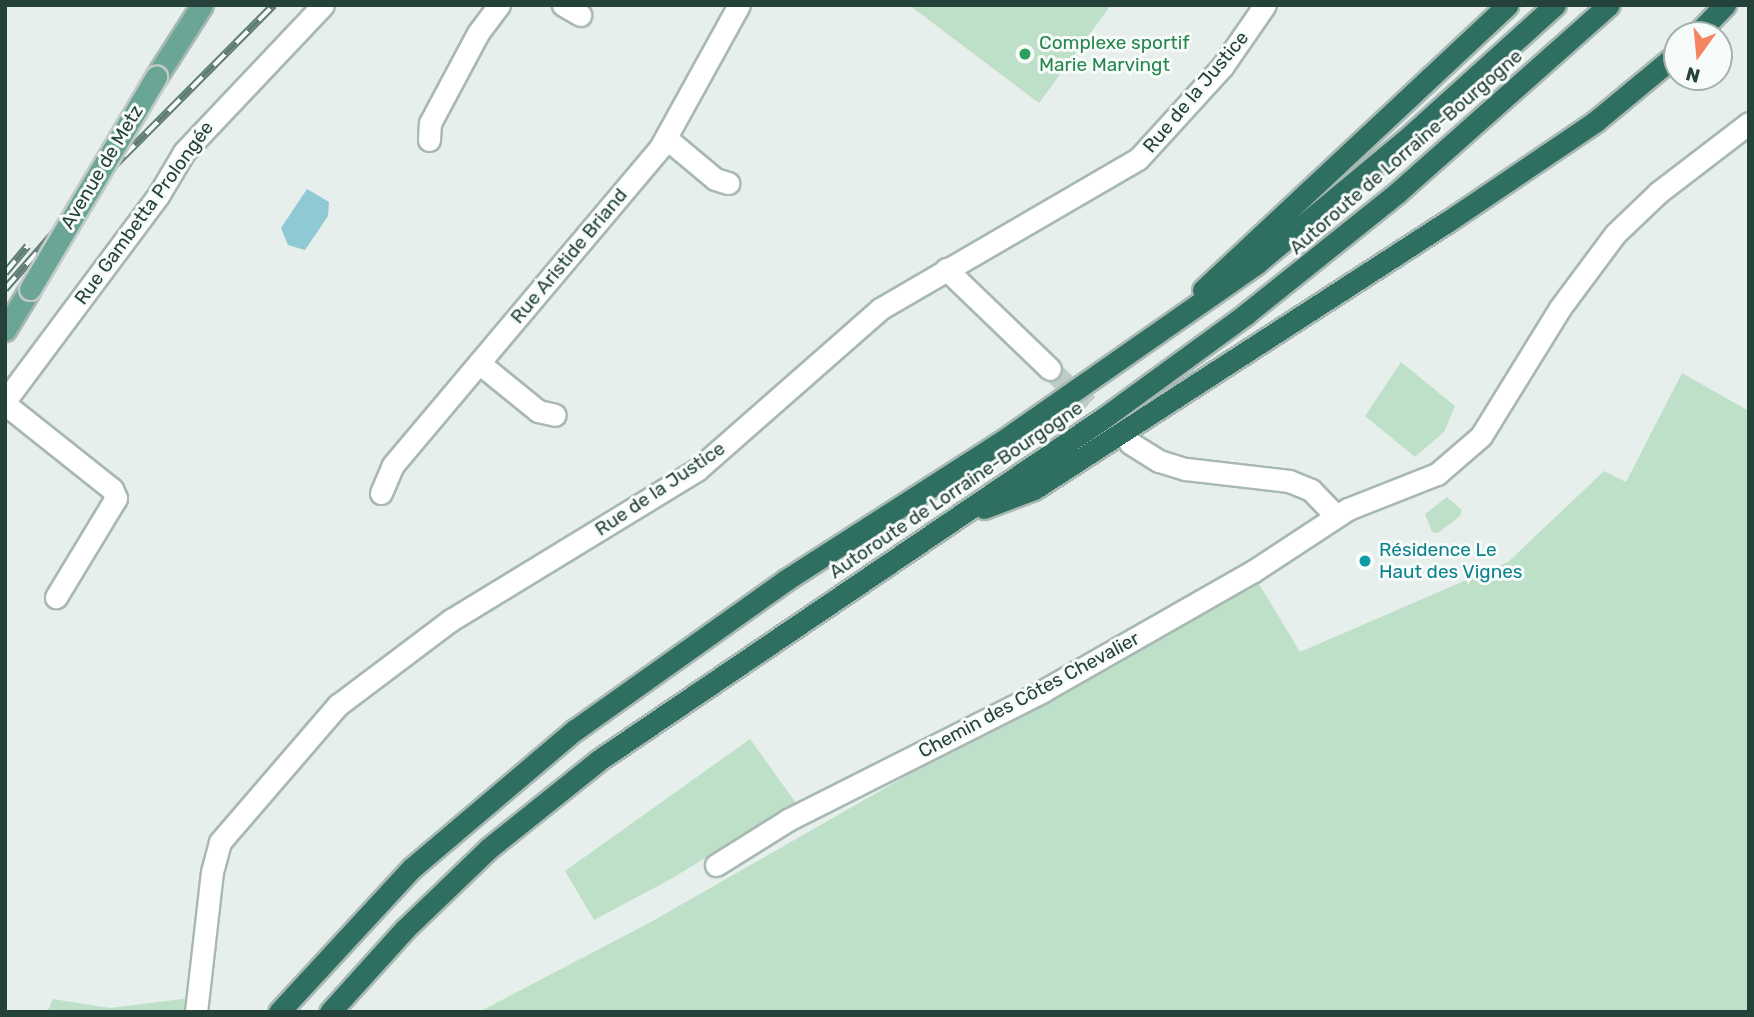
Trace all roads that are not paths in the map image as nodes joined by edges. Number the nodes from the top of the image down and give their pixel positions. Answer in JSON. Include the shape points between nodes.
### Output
{"nodes":[{"id":1,"x":202,"y":5,"type":"edge"},
{"id":2,"x":323,"y":5,"type":"edge"},
{"id":3,"x":499,"y":5,"type":"edge"},
{"id":4,"x":739,"y":5,"type":"edge"},
{"id":5,"x":1265,"y":5,"type":"edge"},
{"id":6,"x":1508,"y":5,"type":"edge"},
{"id":7,"x":1556,"y":5,"type":"edge"},
{"id":8,"x":1609,"y":5,"type":"edge"},
{"id":9,"x":1725,"y":5,"type":"edge"},
{"id":10,"x":1710,"y":21,"type":"edge"},
{"id":11,"x":1663,"y":65,"type":"edge"},
{"id":12,"x":1749,"y":123,"type":"edge"},
{"id":13,"x":666,"y":138,"type":"junction"},
{"id":14,"x":429,"y":140,"type":"dead end"},
{"id":15,"x":728,"y":183,"type":"dead end"},
{"id":16,"x":946,"y":268,"type":"junction"},
{"id":17,"x":1168,"y":327,"type":"junction"},
{"id":18,"x":5,"y":330,"type":"edge"},
{"id":19,"x":479,"y":363,"type":"junction"},
{"id":20,"x":1050,"y":369,"type":"tunnel mouth"},
{"id":21,"x":5,"y":403,"type":"edge"},
{"id":22,"x":555,"y":415,"type":"dead end"},
{"id":23,"x":1130,"y":443,"type":"tunnel mouth"},
{"id":24,"x":381,"y":493,"type":"dead end"},
{"id":25,"x":1336,"y":516,"type":"junction"},
{"id":26,"x":950,"y":521,"type":"junction"},
{"id":27,"x":56,"y":597,"type":"dead end"},
{"id":28,"x":716,"y":865,"type":"dead end"},
{"id":29,"x":196,"y":1012,"type":"edge"},
{"id":30,"x":279,"y":1012,"type":"edge"},
{"id":31,"x":330,"y":1012,"type":"edge"}],
"edges":[{"from":1,"to":18,"type":"main road","name":"Avenue de Metz","bridge":true},
{"from":2,"to":21,"type":"street","name":"Rue Gambetta Prolongée","via":[[184,152],[158,196]]},
{"from":3,"to":14,"type":"street","via":[[478,33],[430,123]]},
{"from":4,"to":13,"type":"street","name":"Rue Aristide Briand"},
{"from":5,"to":16,"type":"street","name":"Rue de la Justice","via":[[1222,67],[1138,159],[1088,192]]},
{"from":6,"to":17,"type":"highway","via":[[1350,157],[1228,263]]},
{"from":7,"to":17,"type":"highway","name":"Autoroute de Lorraine-Bourgogne","via":[[1334,201]]},
{"from":8,"to":26,"type":"highway","name":"Autoroute de Lorraine-Bourgogne","via":[[1301,272],[1105,417]]},
{"from":9,"to":10,"type":"highway"},
{"from":11,"to":26,"type":"highway","via":[[1595,121],[1034,489]]},
{"from":12,"to":25,"type":"street","name":"Chemin des Côtes Chevalier","via":[[1659,192],[1615,234],[1560,308],[1488,427],[1466,452],[1422,483]]},
{"from":13,"to":15,"type":"street","via":[[715,179]]},
{"from":13,"to":19,"type":"street","name":"Rue Aristide Briand"},
{"from":16,"to":20,"type":"street"},
{"from":16,"to":29,"type":"street","name":"Rue de la Justice","via":[[857,326],[698,469],[441,626],[338,705],[220,842],[212,872]]},
{"from":17,"to":30,"type":"highway","name":"Autoroute de Lorraine-Bourgogne","via":[[998,444],[786,580],[575,730],[412,868]]},
{"from":19,"to":22,"type":"street","via":[[538,411]]},
{"from":19,"to":24,"type":"street","name":"Rue Aristide Briand","via":[[393,465]]},
{"from":21,"to":27,"type":"street","via":[[112,489],[116,498]]},
{"from":23,"to":25,"type":"street","via":[[1159,461],[1186,469],[1289,481],[1320,497]]},
{"from":25,"to":28,"type":"street","name":"Chemin des Côtes Chevalier","via":[[1252,572],[1043,691],[788,820]]},
{"from":26,"to":31,"type":"highway","name":"Autoroute de Lorraine-Bourgogne","via":[[626,739],[578,777],[450,885]]}]}
